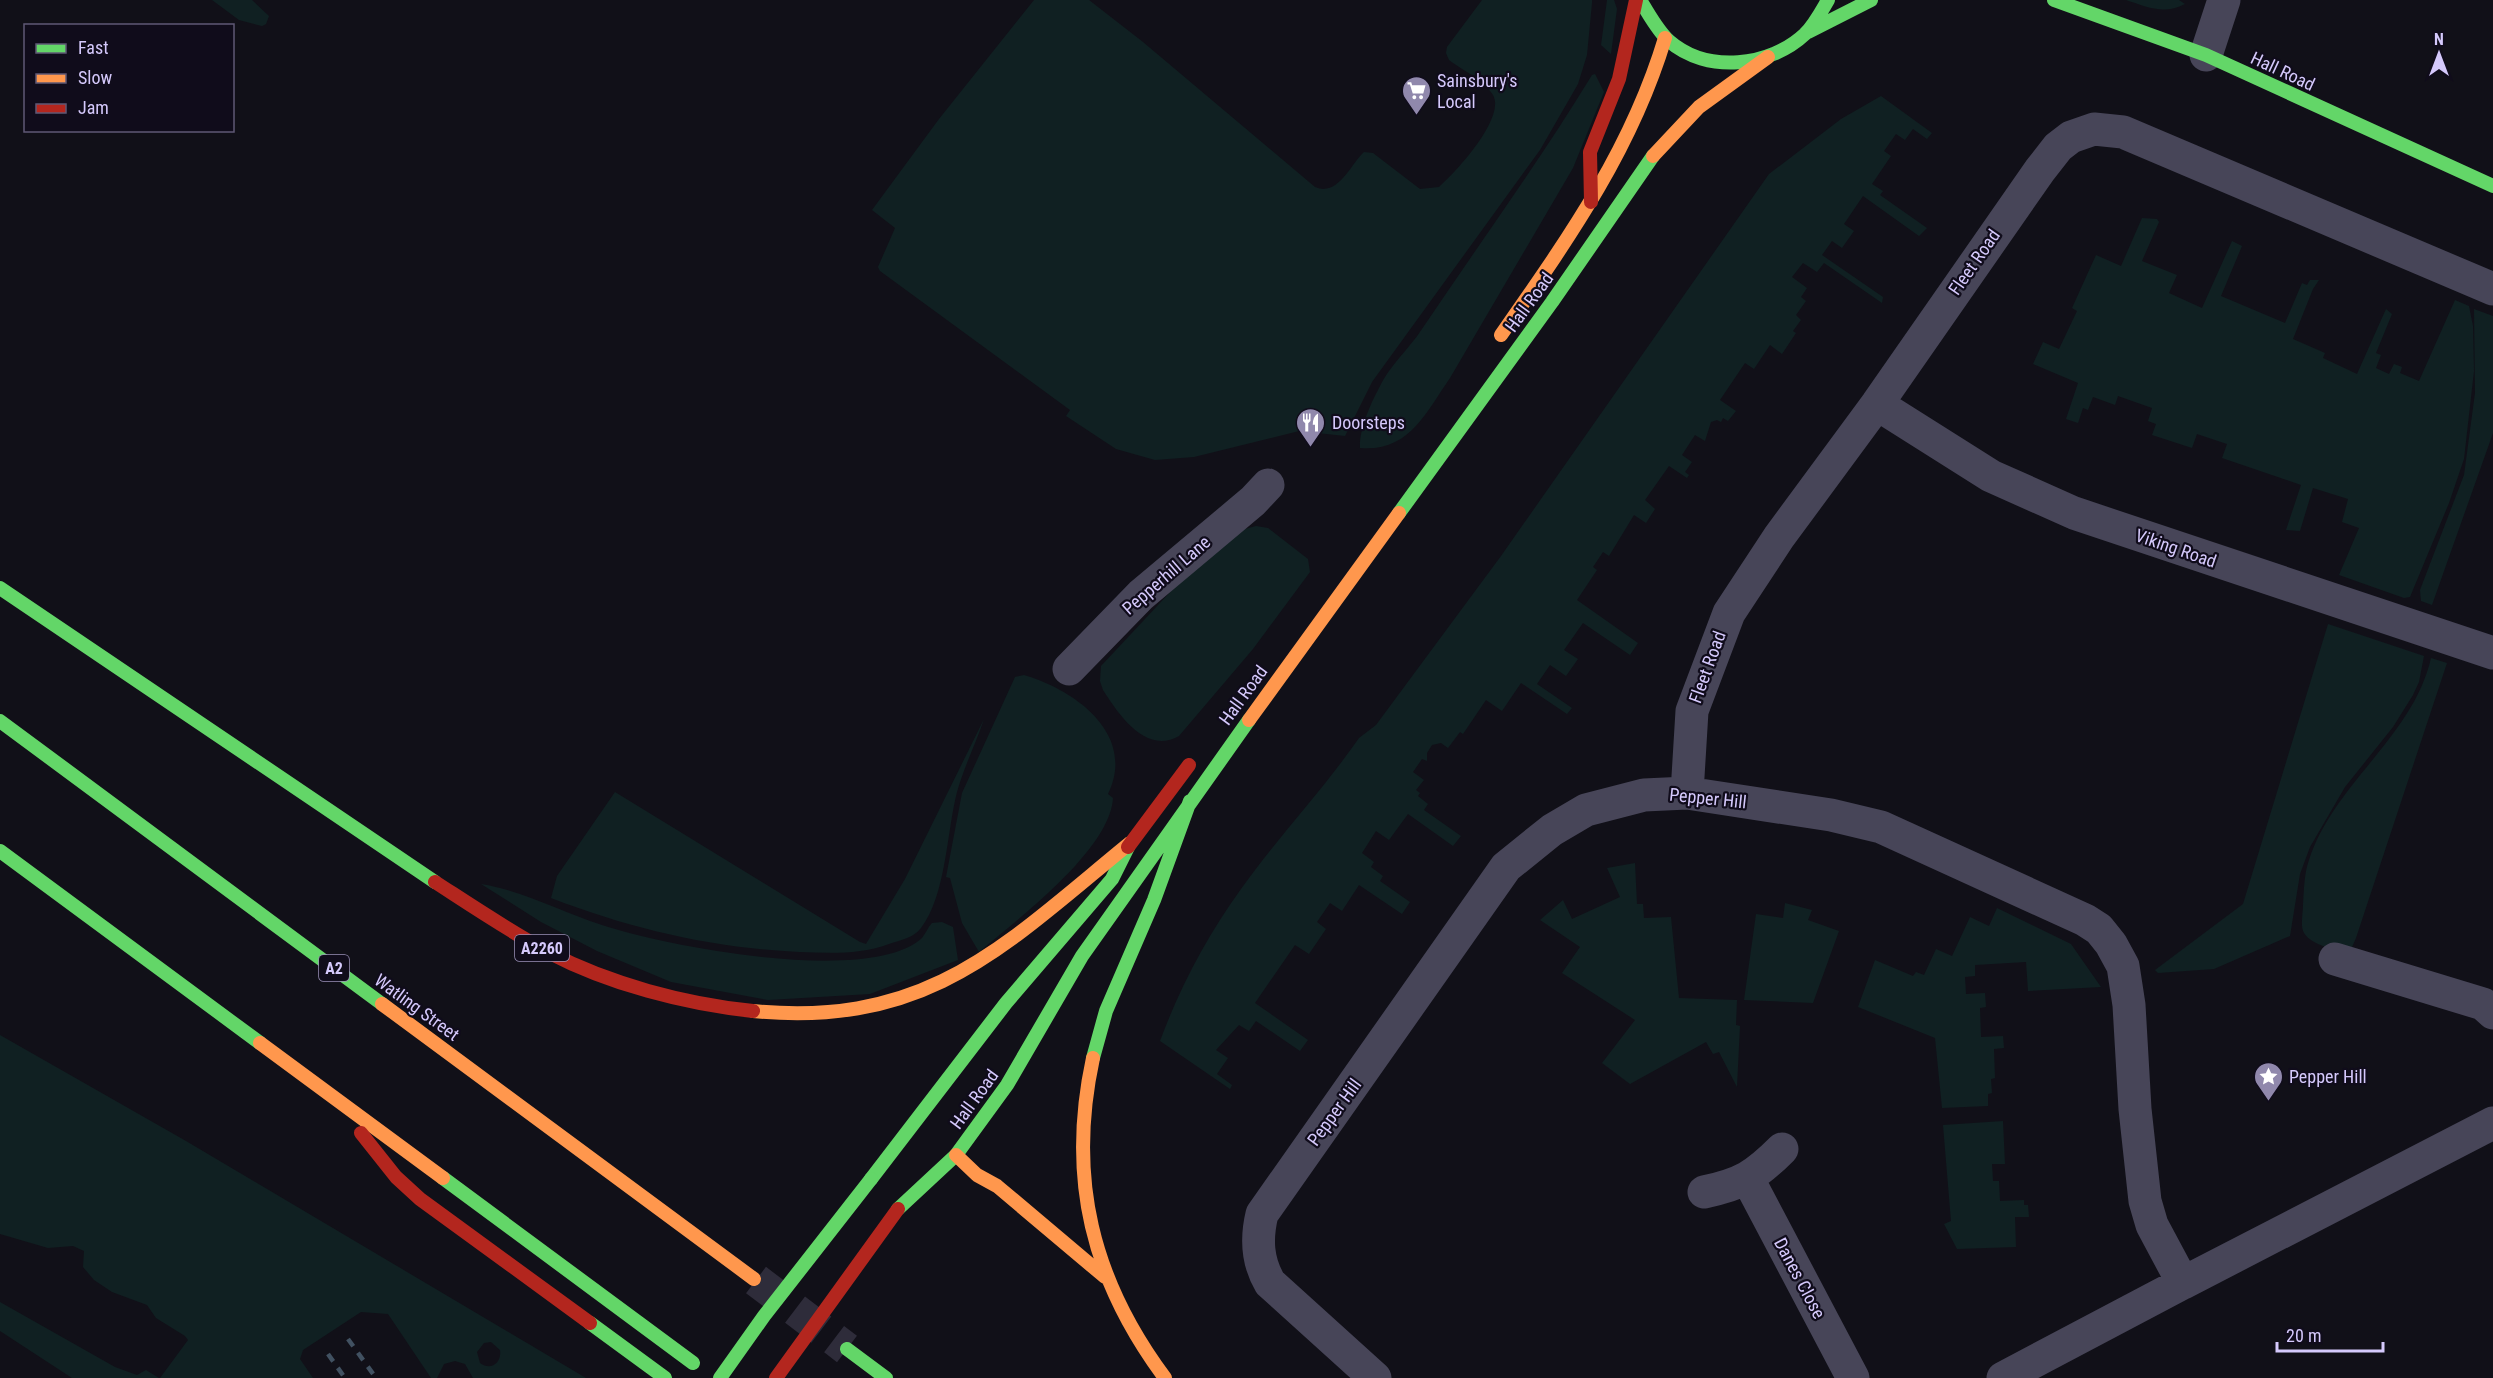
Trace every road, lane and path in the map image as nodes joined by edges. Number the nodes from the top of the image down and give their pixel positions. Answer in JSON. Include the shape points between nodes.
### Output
{"nodes":[{"id":1,"x":1638,"y":0,"type":"edge"},
{"id":2,"x":1828,"y":0,"type":"edge"},
{"id":3,"x":1871,"y":0,"type":"edge"},
{"id":4,"x":2054,"y":0,"type":"edge"},
{"id":5,"x":2224,"y":0,"type":"edge"},
{"id":6,"x":1806,"y":33,"type":"junction"},
{"id":7,"x":1665,"y":38,"type":"junction"},
{"id":8,"x":2206,"y":55,"type":"junction"},
{"id":9,"x":1768,"y":57,"type":"junction"},
{"id":10,"x":2493,"y":186,"type":"edge"},
{"id":11,"x":1591,"y":202,"type":"junction"},
{"id":12,"x":2493,"y":289,"type":"edge"},
{"id":13,"x":1492,"y":347,"type":"dead end"},
{"id":14,"x":1877,"y":404,"type":"junction"},
{"id":15,"x":1268,"y":485,"type":"dead end"},
{"id":16,"x":0,"y":588,"type":"edge"},
{"id":17,"x":2493,"y":653,"type":"edge"},
{"id":18,"x":1069,"y":669,"type":"dead end"},
{"id":19,"x":0,"y":721,"type":"edge"},
{"id":20,"x":28,"y":723,"type":"dead end"},
{"id":21,"x":1199,"y":751,"type":"dead end"},
{"id":22,"x":1687,"y":793,"type":"junction"},
{"id":23,"x":1190,"y":801,"type":"junction"},
{"id":24,"x":1130,"y":843,"type":"junction"},
{"id":25,"x":0,"y":851,"type":"edge"},
{"id":26,"x":249,"y":905,"type":"junction"},
{"id":27,"x":2335,"y":959,"type":"dead end"},
{"id":28,"x":2493,"y":1014,"type":"edge"},
{"id":29,"x":338,"y":1103,"type":"junction"},
{"id":30,"x":2493,"y":1124,"type":"edge"},
{"id":31,"x":920,"y":1141,"type":"dead end"},
{"id":32,"x":938,"y":1148,"type":"dead end"},
{"id":33,"x":1782,"y":1149,"type":"dead end"},
{"id":34,"x":956,"y":1155,"type":"junction"},
{"id":35,"x":1748,"y":1179,"type":"junction"},
{"id":36,"x":875,"y":1182,"type":"junction"},
{"id":37,"x":1704,"y":1192,"type":"dead end"},
{"id":38,"x":1105,"y":1277,"type":"junction"},
{"id":39,"x":754,"y":1279,"type":"tunnel mouth"},
{"id":40,"x":2183,"y":1283,"type":"junction"},
{"id":41,"x":847,"y":1349,"type":"tunnel mouth"},
{"id":42,"x":693,"y":1363,"type":"dead end"},
{"id":43,"x":664,"y":1378,"type":"edge"},
{"id":44,"x":720,"y":1378,"type":"edge"},
{"id":45,"x":776,"y":1378,"type":"edge"},
{"id":46,"x":886,"y":1378,"type":"edge"},
{"id":47,"x":1164,"y":1378,"type":"edge"},
{"id":48,"x":1375,"y":1378,"type":"edge"},
{"id":49,"x":1853,"y":1378,"type":"edge"},
{"id":50,"x":2003,"y":1378,"type":"edge"}],
"edges":[{"from":1,"to":7,"type":"main road","name":"Hall Road"},
{"from":1,"to":11,"type":"main road","name":"Hall Road","via":[[1619,79],[1590,152]]},
{"from":2,"to":6,"type":"main road","name":"Hall Road"},
{"from":3,"to":6,"type":"main road","name":"Hall Road"},
{"from":4,"to":8,"type":"main road","name":"Hall Road"},
{"from":5,"to":8,"type":"street"},
{"from":6,"to":9,"type":"main road","name":"Hall Road"},
{"from":7,"to":9,"type":"main road","name":"Hall Road","via":[[1693,55],[1715,62]]},
{"from":7,"to":11,"type":"main road","name":"Hall Road","via":[[1656,74],[1639,114]]},
{"from":8,"to":10,"type":"main road","name":"Hall Road"},
{"from":9,"to":23,"type":"main road","name":"Hall Road","via":[[1699,107],[1654,155]]},
{"from":11,"to":13,"type":"main road","name":"Hall Road"},
{"from":12,"to":14,"type":"street","name":"Fleet Road","via":[[2133,135],[2094,129],[2071,137],[2048,159]]},
{"from":14,"to":17,"type":"street","name":"Viking Road","via":[[1992,476],[2066,510]]},
{"from":14,"to":22,"type":"street","name":"Fleet Road","via":[[1779,537],[1724,622],[1692,711]]},
{"from":15,"to":18,"type":"street","name":"Pepperhill Lane","via":[[1141,595]]},
{"from":16,"to":24,"type":"main road","number":"A2260","via":[[527,940],[597,973],[701,1004],[761,1013],[838,1012],[933,987],[972,968],[1025,933]]},
{"from":19,"to":26,"type":"main road","name":"Watling Street","number":"A2"},
{"from":20,"to":26,"type":"main road"},
{"from":21,"to":24,"type":"main road","name":"Hall Road"},
{"from":22,"to":40,"type":"street","name":"Pepper Hill","via":[[1830,815],[1881,827],[2021,889],[2099,929],[2120,958],[2127,988],[2146,1205],[2152,1225]]},
{"from":22,"to":48,"type":"street","name":"Pepper Hill","via":[[1644,795],[1586,810],[1552,830],[1506,867],[1265,1208],[1258,1250],[1270,1283]]},
{"from":23,"to":34,"type":"main road","name":"Hall Road","via":[[1082,956],[1007,1085]]},
{"from":23,"to":38,"type":"main road","via":[[1142,933],[1102,1022],[1091,1063],[1083,1178]]},
{"from":24,"to":36,"type":"main road","name":"Hall Road","via":[[1112,879],[1006,1003]]},
{"from":25,"to":29,"type":"main road"},
{"from":26,"to":39,"type":"main road","name":"Watling Street","number":"A2"},
{"from":27,"to":28,"type":"street","via":[[2483,1004]]},
{"from":29,"to":42,"type":"main road"},
{"from":29,"to":43,"type":"main road","via":[[388,1168],[420,1199]]},
{"from":30,"to":40,"type":"street"},
{"from":31,"to":36,"type":"main road","via":[[908,1144]]},
{"from":32,"to":34,"type":"main road"},
{"from":33,"to":35,"type":"street"},
{"from":34,"to":38,"type":"main road"},
{"from":34,"to":45,"type":"main road","name":"Hall Road","bridge":true,"via":[[898,1209]]},
{"from":35,"to":37,"type":"street"},
{"from":35,"to":49,"type":"street","name":"Danes Close"},
{"from":36,"to":44,"type":"main road","name":"Hall Road","bridge":true,"via":[[764,1316]]},
{"from":38,"to":47,"type":"main road","via":[[1132,1333]]},
{"from":40,"to":50,"type":"street"},
{"from":41,"to":46,"type":"main road"}]}
